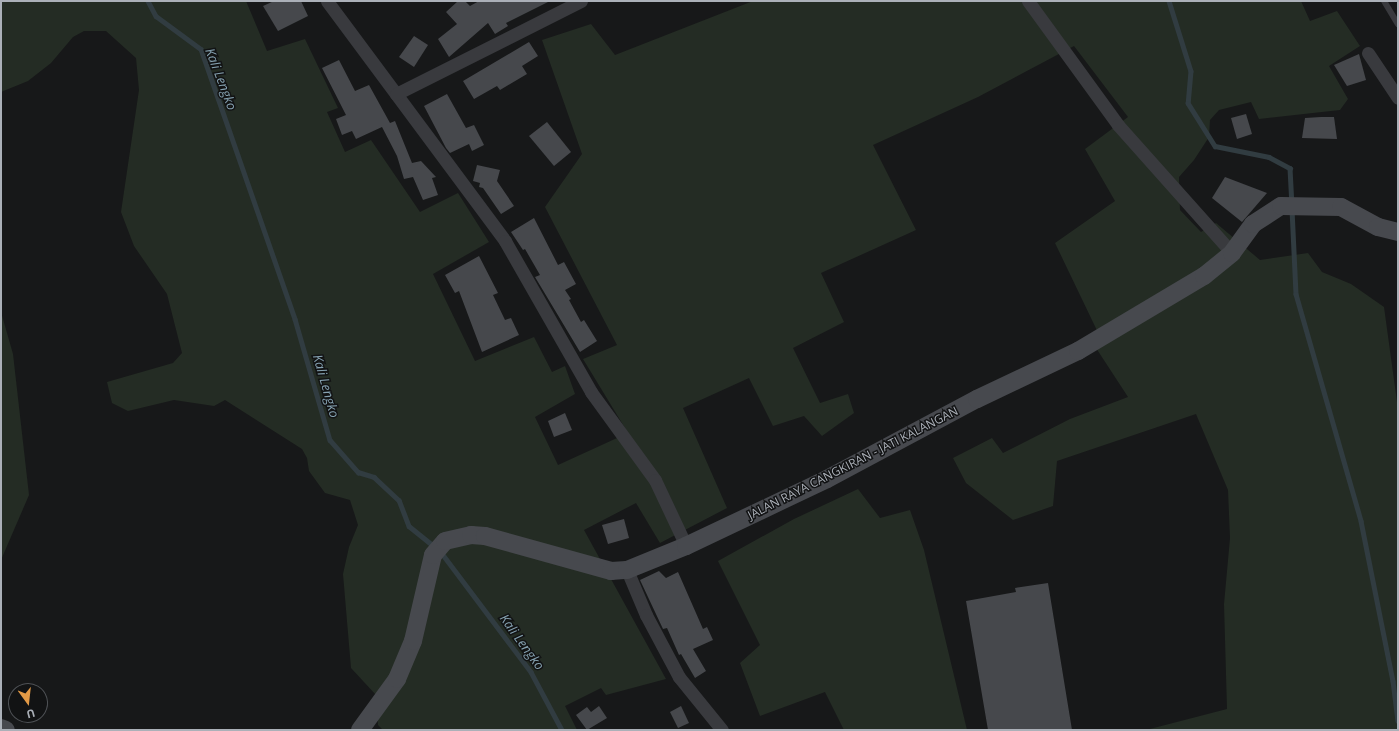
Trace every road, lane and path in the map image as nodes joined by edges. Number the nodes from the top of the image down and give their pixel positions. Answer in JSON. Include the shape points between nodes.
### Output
{"nodes":[{"id":1,"x":327,"y":1,"type":"edge"},
{"id":2,"x":581,"y":1,"type":"edge"},
{"id":3,"x":1028,"y":1,"type":"edge"},
{"id":4,"x":1384,"y":1,"type":"edge"},
{"id":5,"x":1398,"y":24,"type":"edge"},
{"id":6,"x":1368,"y":53,"type":"dead end"},
{"id":7,"x":396,"y":94,"type":"junction"},
{"id":8,"x":1398,"y":98,"type":"edge"},
{"id":9,"x":1398,"y":232,"type":"edge"},
{"id":10,"x":1232,"y":253,"type":"junction"},
{"id":11,"x":686,"y":546,"type":"junction"},
{"id":12,"x":627,"y":570,"type":"junction"},
{"id":13,"x":1,"y":728,"type":"edge"},
{"id":14,"x":6,"y":730,"type":"edge"},
{"id":15,"x":360,"y":730,"type":"edge"},
{"id":16,"x":722,"y":730,"type":"edge"}],
"edges":[{"from":1,"to":7,"type":"street"},
{"from":2,"to":7,"type":"street"},
{"from":3,"to":10,"type":"street","via":[[1118,125]]},
{"from":4,"to":5,"type":"lane"},
{"from":6,"to":8,"type":"street"},
{"from":7,"to":11,"type":"street","via":[[505,242],[591,392],[655,480]]},
{"from":9,"to":10,"type":"street","name":"JALAN RAYA CANGKIRAN - JATI KALANGAN","via":[[1378,227],[1341,207],[1281,206],[1253,224]]},
{"from":10,"to":11,"type":"street","name":"JALAN RAYA CANGKIRAN - JATI KALANGAN","via":[[1204,276],[1078,351],[977,399],[827,479]]},
{"from":11,"to":12,"type":"street","name":"JALAN RAYA CANGKIRAN - JATI KALANGAN"},
{"from":12,"to":15,"type":"street","name":"JALAN RAYA CANGKIRAN - JATI KALANGAN","via":[[611,571],[485,536],[471,535],[445,540],[433,555],[413,640],[397,679]]},
{"from":12,"to":16,"type":"street","via":[[646,615],[679,677]]},
{"from":13,"to":14,"type":"street"}]}
